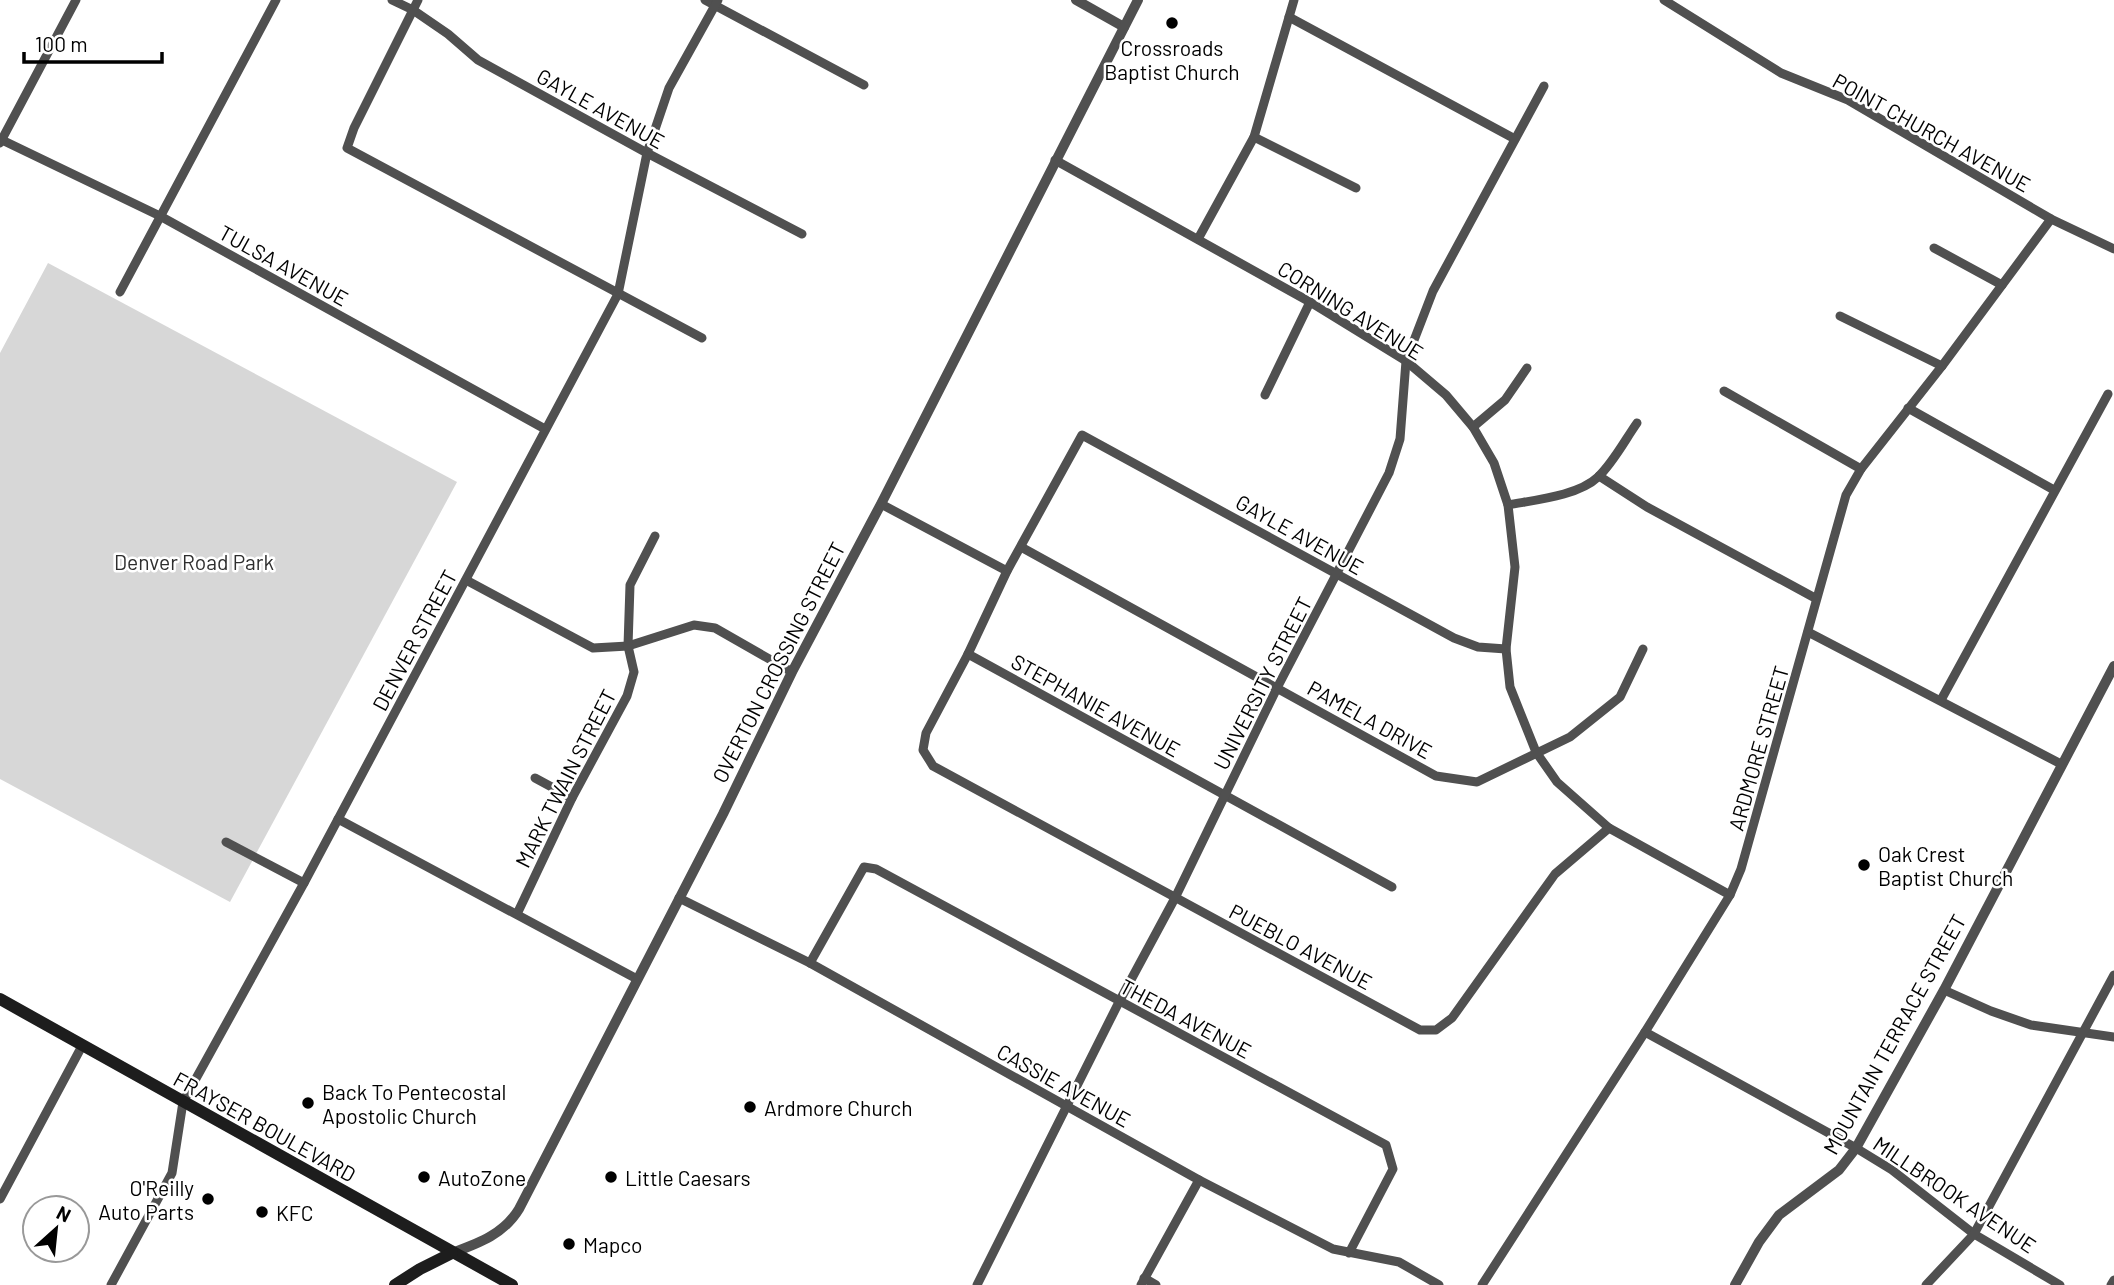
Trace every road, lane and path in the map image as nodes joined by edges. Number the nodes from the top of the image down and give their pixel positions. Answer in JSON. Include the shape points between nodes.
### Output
{"nodes":[{"id":1,"x":76,"y":0,"type":"edge"},
{"id":2,"x":276,"y":0,"type":"edge"},
{"id":3,"x":392,"y":0,"type":"edge"},
{"id":4,"x":418,"y":0,"type":"edge"},
{"id":5,"x":705,"y":0,"type":"edge"},
{"id":6,"x":1076,"y":0,"type":"edge"},
{"id":7,"x":1138,"y":0,"type":"edge"},
{"id":8,"x":1294,"y":0,"type":"edge"},
{"id":9,"x":1664,"y":0,"type":"edge"},
{"id":10,"x":717,"y":3,"type":"edge"},
{"id":11,"x":413,"y":10,"type":"junction"},
{"id":12,"x":1289,"y":17,"type":"junction"},
{"id":13,"x":1124,"y":27,"type":"junction"},
{"id":14,"x":864,"y":85,"type":"dead end"},
{"id":15,"x":1545,"y":86,"type":"dead end"},
{"id":16,"x":1254,"y":137,"type":"junction"},
{"id":17,"x":1515,"y":139,"type":"junction"},
{"id":18,"x":1,"y":141,"type":"edge"},
{"id":19,"x":647,"y":153,"type":"junction"},
{"id":20,"x":1055,"y":160,"type":"junction"},
{"id":21,"x":1356,"y":188,"type":"dead end"},
{"id":22,"x":160,"y":216,"type":"junction"},
{"id":23,"x":2051,"y":219,"type":"junction"},
{"id":24,"x":802,"y":234,"type":"dead end"},
{"id":25,"x":1198,"y":239,"type":"junction"},
{"id":26,"x":1934,"y":248,"type":"dead end"},
{"id":27,"x":2114,"y":249,"type":"edge"},
{"id":28,"x":2002,"y":285,"type":"junction"},
{"id":29,"x":120,"y":292,"type":"dead end"},
{"id":30,"x":618,"y":294,"type":"junction"},
{"id":31,"x":1310,"y":302,"type":"junction"},
{"id":32,"x":1840,"y":316,"type":"dead end"},
{"id":33,"x":702,"y":338,"type":"dead end"},
{"id":34,"x":1406,"y":361,"type":"junction"},
{"id":35,"x":1942,"y":366,"type":"junction"},
{"id":36,"x":1527,"y":368,"type":"dead end"},
{"id":37,"x":1724,"y":391,"type":"dead end"},
{"id":38,"x":2108,"y":394,"type":"dead end"},
{"id":39,"x":1265,"y":395,"type":"dead end"},
{"id":40,"x":1908,"y":408,"type":"junction"},
{"id":41,"x":1637,"y":423,"type":"dead end"},
{"id":42,"x":1473,"y":427,"type":"junction"},
{"id":43,"x":545,"y":429,"type":"junction"},
{"id":44,"x":1861,"y":469,"type":"junction"},
{"id":45,"x":1599,"y":476,"type":"junction"},
{"id":46,"x":2054,"y":490,"type":"junction"},
{"id":47,"x":881,"y":504,"type":"junction"},
{"id":48,"x":1508,"y":505,"type":"junction"},
{"id":49,"x":655,"y":536,"type":"dead end"},
{"id":50,"x":1021,"y":547,"type":"junction"},
{"id":51,"x":1007,"y":571,"type":"junction"},
{"id":52,"x":1337,"y":574,"type":"junction"},
{"id":53,"x":466,"y":580,"type":"junction"},
{"id":54,"x":1815,"y":598,"type":"junction"},
{"id":55,"x":1808,"y":632,"type":"junction"},
{"id":56,"x":628,"y":646,"type":"junction"},
{"id":57,"x":1506,"y":649,"type":"junction"},
{"id":58,"x":1643,"y":649,"type":"dead end"},
{"id":59,"x":968,"y":654,"type":"junction"},
{"id":60,"x":2114,"y":666,"type":"edge"},
{"id":61,"x":792,"y":672,"type":"junction"},
{"id":62,"x":1277,"y":688,"type":"junction"},
{"id":63,"x":1941,"y":700,"type":"junction"},
{"id":64,"x":1536,"y":752,"type":"junction"},
{"id":65,"x":2061,"y":764,"type":"junction"},
{"id":66,"x":535,"y":778,"type":"dead end"},
{"id":67,"x":1225,"y":796,"type":"junction"},
{"id":68,"x":572,"y":798,"type":"junction"},
{"id":69,"x":338,"y":819,"type":"junction"},
{"id":70,"x":1609,"y":828,"type":"junction"},
{"id":71,"x":226,"y":842,"type":"dead end"},
{"id":72,"x":304,"y":883,"type":"junction"},
{"id":73,"x":1392,"y":887,"type":"dead end"},
{"id":74,"x":1730,"y":895,"type":"junction"},
{"id":75,"x":679,"y":898,"type":"junction"},
{"id":76,"x":1175,"y":898,"type":"junction"},
{"id":77,"x":517,"y":914,"type":"junction"},
{"id":78,"x":810,"y":963,"type":"junction"},
{"id":79,"x":2114,"y":975,"type":"edge"},
{"id":80,"x":637,"y":979,"type":"junction"},
{"id":81,"x":1944,"y":990,"type":"junction"},
{"id":82,"x":0,"y":999,"type":"edge"},
{"id":83,"x":1119,"y":1002,"type":"junction"},
{"id":84,"x":2084,"y":1031,"type":"junction"},
{"id":85,"x":1645,"y":1032,"type":"junction"},
{"id":86,"x":2114,"y":1037,"type":"edge"},
{"id":87,"x":82,"y":1046,"type":"junction"},
{"id":88,"x":183,"y":1102,"type":"junction"},
{"id":89,"x":1067,"y":1107,"type":"junction"},
{"id":90,"x":1856,"y":1148,"type":"junction"},
{"id":91,"x":1199,"y":1180,"type":"junction"},
{"id":92,"x":0,"y":1199,"type":"edge"},
{"id":93,"x":1974,"y":1234,"type":"junction"},
{"id":94,"x":452,"y":1253,"type":"junction"},
{"id":95,"x":1349,"y":1253,"type":"junction"},
{"id":96,"x":2114,"y":1280,"type":"edge"},
{"id":97,"x":1143,"y":1282,"type":"edge"},
{"id":98,"x":111,"y":1285,"type":"edge"},
{"id":99,"x":395,"y":1285,"type":"edge"},
{"id":100,"x":512,"y":1285,"type":"edge"},
{"id":101,"x":977,"y":1285,"type":"edge"},
{"id":102,"x":1156,"y":1285,"type":"edge"},
{"id":103,"x":1439,"y":1285,"type":"edge"},
{"id":104,"x":1482,"y":1285,"type":"edge"},
{"id":105,"x":1735,"y":1285,"type":"edge"},
{"id":106,"x":1926,"y":1285,"type":"edge"},
{"id":107,"x":2060,"y":1285,"type":"edge"},
{"id":108,"x":2111,"y":1285,"type":"edge"}],
"edges":[{"from":1,"to":18,"type":"street"},
{"from":2,"to":22,"type":"street"},
{"from":3,"to":11,"type":"street","name":"GAYLE AVENUE"},
{"from":4,"to":11,"type":"street"},
{"from":5,"to":10,"type":"street"},
{"from":6,"to":13,"type":"street"},
{"from":7,"to":13,"type":"street","name":"OVERTON CROSSING STREET"},
{"from":8,"to":12,"type":"street"},
{"from":9,"to":23,"type":"street","name":"POINT CHURCH AVENUE","via":[[1781,73],[1848,100]]},
{"from":10,"to":14,"type":"street"},
{"from":10,"to":19,"type":"street","name":"DENVER STREET","via":[[669,88]]},
{"from":11,"to":19,"type":"street","name":"GAYLE AVENUE","via":[[478,60]]},
{"from":11,"to":30,"type":"street","via":[[347,148]]},
{"from":12,"to":16,"type":"street"},
{"from":12,"to":17,"type":"street"},
{"from":13,"to":20,"type":"street","name":"OVERTON CROSSING STREET"},
{"from":15,"to":17,"type":"street","name":"UNIVERSITY STREET"},
{"from":16,"to":21,"type":"street"},
{"from":16,"to":25,"type":"street"},
{"from":17,"to":34,"type":"street","name":"UNIVERSITY STREET","via":[[1433,291]]},
{"from":18,"to":22,"type":"street","name":"TULSA AVENUE"},
{"from":19,"to":24,"type":"street","name":"GAYLE AVENUE"},
{"from":19,"to":30,"type":"street","name":"DENVER STREET"},
{"from":20,"to":25,"type":"street","name":"CORNING AVENUE"},
{"from":20,"to":47,"type":"street","name":"OVERTON CROSSING STREET"},
{"from":22,"to":29,"type":"street"},
{"from":22,"to":43,"type":"street","name":"TULSA AVENUE"},
{"from":23,"to":27,"type":"street","name":"POINT CHURCH AVENUE"},
{"from":23,"to":28,"type":"street","name":"ARDMORE STREET"},
{"from":25,"to":31,"type":"street","name":"CORNING AVENUE"},
{"from":26,"to":28,"type":"street"},
{"from":28,"to":35,"type":"street","name":"ARDMORE STREET"},
{"from":30,"to":33,"type":"street"},
{"from":30,"to":43,"type":"street","name":"DENVER STREET"},
{"from":31,"to":34,"type":"street","name":"CORNING AVENUE"},
{"from":31,"to":39,"type":"street"},
{"from":32,"to":35,"type":"street"},
{"from":34,"to":42,"type":"street","name":"CORNING AVENUE","via":[[1446,395]]},
{"from":34,"to":52,"type":"street","name":"UNIVERSITY STREET","via":[[1400,439]]},
{"from":35,"to":40,"type":"street","name":"ARDMORE STREET"},
{"from":36,"to":42,"type":"street","via":[[1505,400]]},
{"from":37,"to":44,"type":"street"},
{"from":38,"to":46,"type":"street"},
{"from":40,"to":44,"type":"street","name":"ARDMORE STREET"},
{"from":40,"to":46,"type":"street"},
{"from":41,"to":45,"type":"street"},
{"from":42,"to":48,"type":"street","name":"CORNING AVENUE","via":[[1494,463]]},
{"from":43,"to":53,"type":"street","name":"DENVER STREET"},
{"from":44,"to":54,"type":"street","name":"ARDMORE STREET","via":[[1846,495]]},
{"from":45,"to":48,"type":"street","via":[[1564,494]]},
{"from":45,"to":54,"type":"street"},
{"from":46,"to":63,"type":"street"},
{"from":47,"to":51,"type":"street"},
{"from":47,"to":61,"type":"street","name":"OVERTON CROSSING STREET"},
{"from":48,"to":57,"type":"street","name":"CORNING AVENUE","via":[[1516,566]]},
{"from":49,"to":56,"type":"street","name":"MARK TWAIN STREET","via":[[630,585]]},
{"from":50,"to":51,"type":"street"},
{"from":50,"to":52,"type":"street","name":"GAYLE AVENUE","via":[[1082,435]]},
{"from":50,"to":62,"type":"street","name":"PAMELA DRIVE"},
{"from":51,"to":59,"type":"street"},
{"from":52,"to":57,"type":"street","name":"GAYLE AVENUE","via":[[1454,638],[1478,647]]},
{"from":52,"to":62,"type":"street","name":"UNIVERSITY STREET"},
{"from":53,"to":56,"type":"street","via":[[593,648]]},
{"from":53,"to":69,"type":"street","name":"DENVER STREET"},
{"from":54,"to":55,"type":"street","name":"ARDMORE STREET"},
{"from":55,"to":63,"type":"street"},
{"from":55,"to":74,"type":"street","name":"ARDMORE STREET"},
{"from":56,"to":61,"type":"street","via":[[694,625],[715,628]]},
{"from":56,"to":68,"type":"street","name":"MARK TWAIN STREET","via":[[634,672],[627,696]]},
{"from":57,"to":64,"type":"street","name":"CORNING AVENUE","via":[[1510,687]]},
{"from":58,"to":64,"type":"street","name":"PAMELA DRIVE","via":[[1620,697],[1570,737]]},
{"from":59,"to":67,"type":"street","name":"STEPHANIE AVENUE"},
{"from":59,"to":76,"type":"street","name":"PUEBLO AVENUE","via":[[926,733],[923,750],[933,766]]},
{"from":60,"to":65,"type":"street","name":"MOUNTAIN TERRACE STREET"},
{"from":61,"to":75,"type":"street","name":"OVERTON CROSSING STREET"},
{"from":62,"to":64,"type":"street","name":"PAMELA DRIVE","via":[[1436,776],[1477,782]]},
{"from":62,"to":67,"type":"street","name":"UNIVERSITY STREET"},
{"from":63,"to":65,"type":"street"},
{"from":64,"to":70,"type":"street","name":"CORNING AVENUE","via":[[1557,782]]},
{"from":65,"to":81,"type":"street","name":"MOUNTAIN TERRACE STREET"},
{"from":66,"to":68,"type":"street"},
{"from":67,"to":73,"type":"street","name":"STEPHANIE AVENUE"},
{"from":67,"to":76,"type":"street","name":"UNIVERSITY STREET"},
{"from":68,"to":77,"type":"street","name":"MARK TWAIN STREET"},
{"from":69,"to":72,"type":"street","name":"DENVER STREET"},
{"from":69,"to":77,"type":"street"},
{"from":70,"to":74,"type":"street","name":"CORNING AVENUE"},
{"from":70,"to":76,"type":"street","name":"PUEBLO AVENUE","via":[[1555,874],[1452,1018],[1436,1030],[1420,1030]]},
{"from":71,"to":72,"type":"street"},
{"from":72,"to":88,"type":"street","name":"DENVER STREET"},
{"from":74,"to":85,"type":"street","name":"ARDMORE STREET"},
{"from":75,"to":78,"type":"street","name":"CASSIE AVENUE"},
{"from":75,"to":80,"type":"street","name":"OVERTON CROSSING STREET"},
{"from":76,"to":83,"type":"street","name":"UNIVERSITY STREET"},
{"from":77,"to":80,"type":"street"},
{"from":78,"to":83,"type":"street","name":"THEDA AVENUE","via":[[864,867],[876,869]]},
{"from":78,"to":89,"type":"street","name":"CASSIE AVENUE"},
{"from":79,"to":84,"type":"street"},
{"from":80,"to":94,"type":"street","name":"OVERTON CROSSING STREET","via":[[514,1218],[487,1239]]},
{"from":81,"to":84,"type":"street","via":[[2031,1025]]},
{"from":81,"to":90,"type":"street","name":"MOUNTAIN TERRACE STREET"},
{"from":82,"to":87,"type":"main road","name":"FRAYSER BOULEVARD"},
{"from":83,"to":89,"type":"street","name":"UNIVERSITY STREET"},
{"from":83,"to":95,"type":"street","name":"THEDA AVENUE","via":[[1386,1145],[1393,1169]]},
{"from":84,"to":86,"type":"street"},
{"from":84,"to":93,"type":"street"},
{"from":85,"to":90,"type":"street","name":"MILLBROOK AVENUE"},
{"from":85,"to":104,"type":"street","name":"ARDMORE STREET"},
{"from":87,"to":88,"type":"main road","name":"FRAYSER BOULEVARD"},
{"from":87,"to":92,"type":"street"},
{"from":88,"to":94,"type":"main road","name":"FRAYSER BOULEVARD"},
{"from":88,"to":98,"type":"street","name":"DENVER STREET","via":[[172,1173]]},
{"from":89,"to":91,"type":"street","name":"CASSIE AVENUE"},
{"from":89,"to":101,"type":"street","name":"UNIVERSITY STREET"},
{"from":90,"to":93,"type":"street","name":"MILLBROOK AVENUE"},
{"from":90,"to":105,"type":"street","name":"MOUNTAIN TERRACE STREET","via":[[1839,1170],[1779,1215]]},
{"from":91,"to":95,"type":"street","name":"CASSIE AVENUE"},
{"from":91,"to":97,"type":"street"},
{"from":93,"to":106,"type":"street"},
{"from":93,"to":107,"type":"street","name":"MILLBROOK AVENUE"},
{"from":94,"to":99,"type":"main road","name":"OVERTON CROSSING STREET"},
{"from":94,"to":100,"type":"main road","name":"FRAYSER BOULEVARD"},
{"from":95,"to":103,"type":"street","name":"CASSIE AVENUE","via":[[1399,1262]]},
{"from":96,"to":108,"type":"street"},
{"from":97,"to":102,"type":"street"}]}
